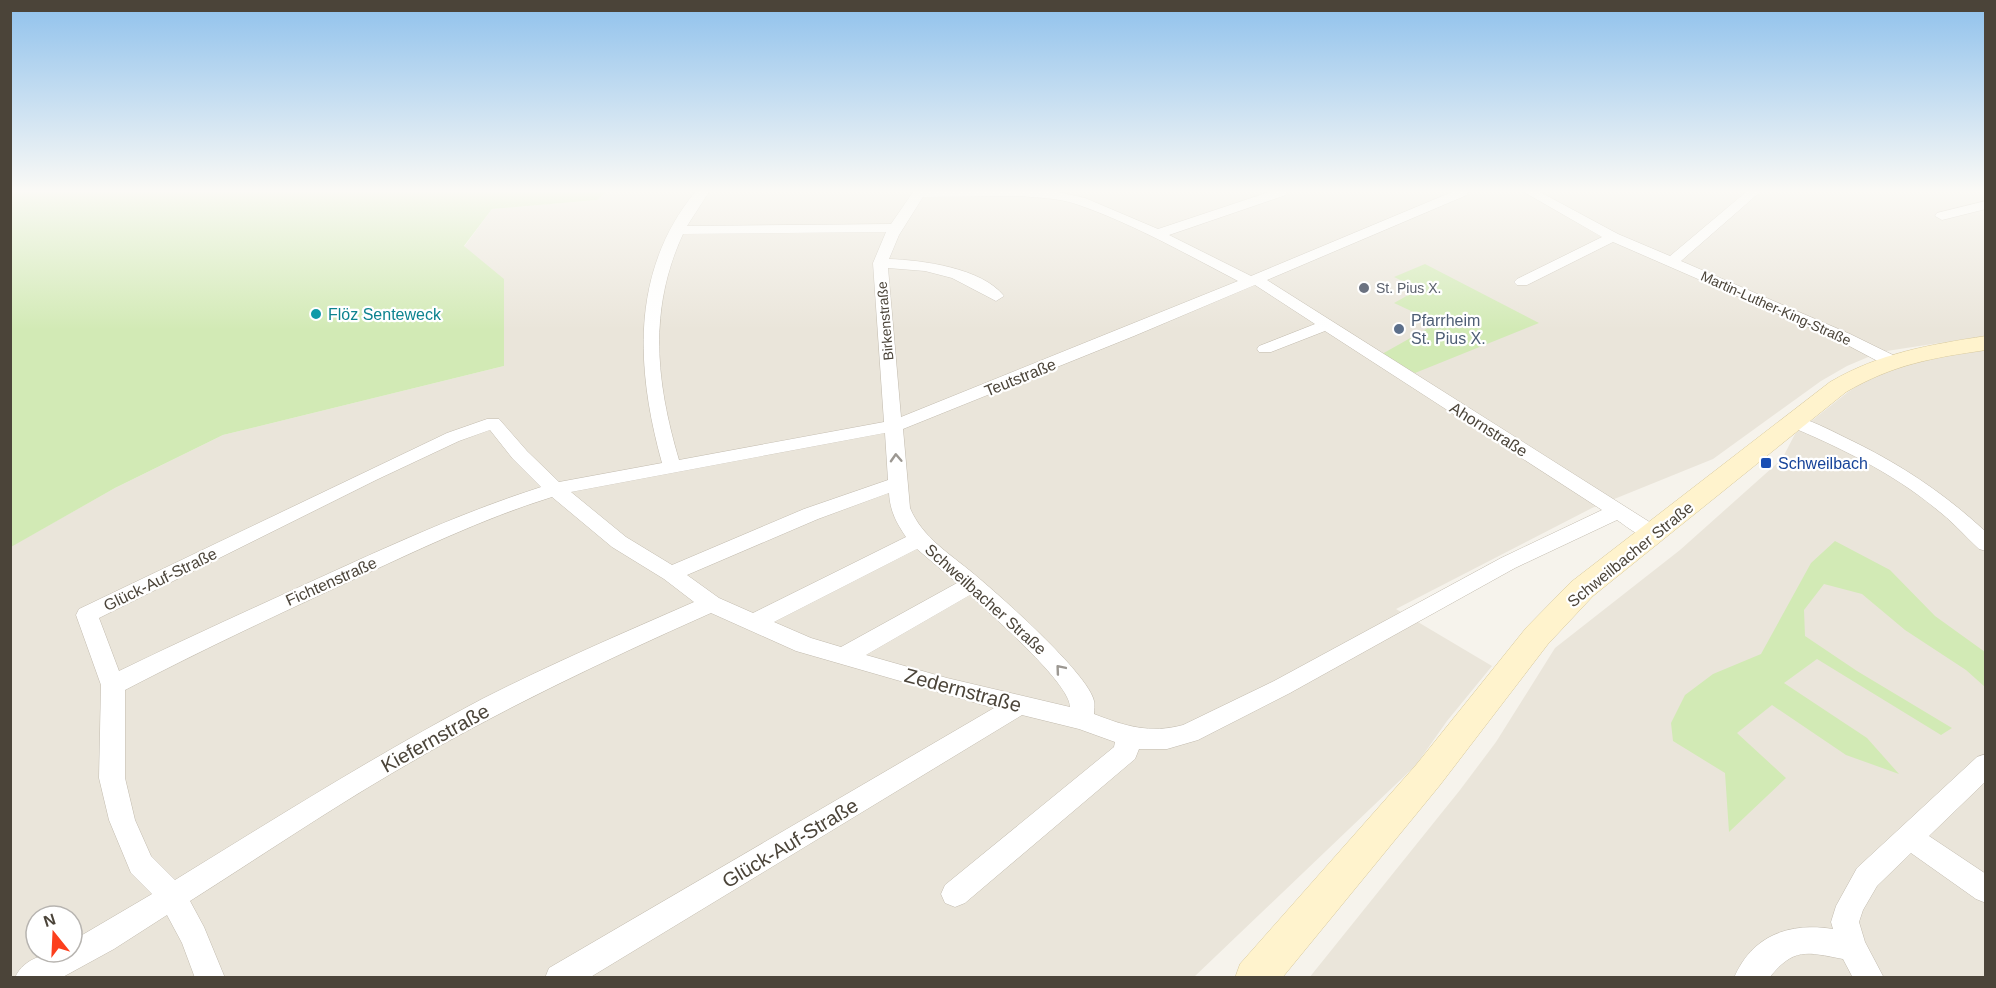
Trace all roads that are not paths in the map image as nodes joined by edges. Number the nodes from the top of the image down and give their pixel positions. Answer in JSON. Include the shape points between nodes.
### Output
{"nodes":[{"id":1,"x":674,"y":238,"type":"edge"},
{"id":2,"x":889,"y":238,"type":"edge"},
{"id":3,"x":1166,"y":238,"type":"edge"},
{"id":4,"x":1352,"y":238,"type":"edge"},
{"id":5,"x":1611,"y":238,"type":"edge"},
{"id":6,"x":1616,"y":238,"type":"edge"},
{"id":7,"x":1702,"y":238,"type":"edge"},
{"id":8,"x":880,"y":262,"type":"junction"},
{"id":9,"x":1671,"y":262,"type":"junction"},
{"id":10,"x":1253,"y":280,"type":"junction"},
{"id":11,"x":1522,"y":282,"type":"dead end"},
{"id":12,"x":996,"y":296,"type":"dead end"},
{"id":13,"x":1325,"y":326,"type":"junction"},
{"id":14,"x":1986,"y":343,"type":"edge"},
{"id":15,"x":1265,"y":349,"type":"dead end"},
{"id":16,"x":1891,"y":361,"type":"junction"},
{"id":17,"x":1793,"y":421,"type":"junction"},
{"id":18,"x":493,"y":423,"type":"joint"},
{"id":19,"x":894,"y":426,"type":"junction"},
{"id":20,"x":672,"y":467,"type":"junction"},
{"id":21,"x":897,"y":484,"type":"junction"},
{"id":22,"x":555,"y":489,"type":"junction"},
{"id":23,"x":1618,"y":511,"type":"junction"},
{"id":24,"x":1652,"y":533,"type":"junction"},
{"id":25,"x":919,"y":539,"type":"junction"},
{"id":26,"x":1986,"y":544,"type":"edge"},
{"id":27,"x":671,"y":574,"type":"junction"},
{"id":28,"x":972,"y":584,"type":"junction"},
{"id":29,"x":711,"y":604,"type":"junction"},
{"id":30,"x":753,"y":623,"type":"junction"},
{"id":31,"x":845,"y":656,"type":"junction"},
{"id":32,"x":113,"y":685,"type":"junction"},
{"id":33,"x":1018,"y":705,"type":"junction"},
{"id":34,"x":1082,"y":720,"type":"junction"},
{"id":35,"x":1128,"y":737,"type":"junction"},
{"id":36,"x":1986,"y":764,"type":"edge"},
{"id":37,"x":1909,"y":837,"type":"junction"},
{"id":38,"x":1986,"y":890,"type":"edge"},
{"id":39,"x":955,"y":894,"type":"dead end"},
{"id":40,"x":172,"y":896,"type":"junction"},
{"id":41,"x":1852,"y":947,"type":"junction"},
{"id":42,"x":30,"y":978,"type":"edge"},
{"id":43,"x":210,"y":978,"type":"edge"},
{"id":44,"x":560,"y":978,"type":"edge"},
{"id":45,"x":1255,"y":978,"type":"edge"},
{"id":46,"x":1749,"y":978,"type":"edge"},
{"id":47,"x":1869,"y":978,"type":"edge"}],
"edges":[{"from":1,"to":20,"type":"street","via":[[662,267],[650,316],[649,361],[658,421]]},
{"from":2,"to":8,"type":"street","name":"Birkenstraße"},
{"from":3,"to":10,"type":"street","name":"Ahornstraße"},
{"from":4,"to":10,"type":"street","name":"Teutstraße"},
{"from":5,"to":11,"type":"street"},
{"from":6,"to":9,"type":"street","name":"Martin-Luther-King-Straße"},
{"from":7,"to":9,"type":"street"},
{"from":8,"to":12,"type":"street","via":[[930,268],[987,287]]},
{"from":8,"to":19,"type":"street","name":"Birkenstraße"},
{"from":9,"to":16,"type":"street","name":"Martin-Luther-King-Straße"},
{"from":10,"to":13,"type":"street","name":"Ahornstraße"},
{"from":10,"to":19,"type":"street","name":"Teutstraße"},
{"from":13,"to":15,"type":"street"},
{"from":13,"to":23,"type":"street","name":"Ahornstraße"},
{"from":14,"to":16,"type":"main road","name":"Schweilbacher Straße"},
{"from":16,"to":17,"type":"main road","name":"Schweilbacher Straße","via":[[1862,373]]},
{"from":17,"to":24,"type":"main road","name":"Schweilbacher Straße"},
{"from":17,"to":26,"type":"street","via":[[1864,453],[1907,479],[1954,513]]},
{"from":18,"to":22,"type":"street","name":"Zedernstraße"},
{"from":18,"to":32,"type":"street","name":"Glück-Auf-Straße","via":[[369,476],[87,615]]},
{"from":19,"to":20,"type":"street","name":"Teutstraße"},
{"from":21,"to":19,"type":"street","name":"Schweilbacher Straße","one_way":true},
{"from":20,"to":22,"type":"street","name":"Teutstraße"},
{"from":21,"to":25,"type":"street","name":"Schweilbacher Straße","via":[[900,508]]},
{"from":21,"to":27,"type":"street","via":[[815,513]]},
{"from":22,"to":27,"type":"street","name":"Zedernstraße","via":[[620,542]]},
{"from":22,"to":32,"type":"street","name":"Fichtenstraße","via":[[413,544]]},
{"from":23,"to":24,"type":"street","name":"Ahornstraße"},
{"from":23,"to":35,"type":"street","via":[[1508,563],[1282,687],[1189,733],[1167,739]]},
{"from":24,"to":45,"type":"main road","name":"Schweilbacher Straße","via":[[1582,589],[1537,636],[1428,775]]},
{"from":25,"to":28,"type":"street","name":"Schweilbacher Straße"},
{"from":25,"to":30,"type":"street"},
{"from":27,"to":29,"type":"street","name":"Zedernstraße"},
{"from":28,"to":31,"type":"street"},
{"from":34,"to":28,"type":"street","name":"Schweilbacher Straße","one_way":true,"via":[[1082,700],[1063,671]]},
{"from":29,"to":30,"type":"street","name":"Zedernstraße"},
{"from":29,"to":40,"type":"street","name":"Kiefernstraße","via":[[491,706],[384,765]]},
{"from":30,"to":31,"type":"street","name":"Zedernstraße","via":[[804,645]]},
{"from":31,"to":33,"type":"street","name":"Zedernstraße"},
{"from":32,"to":40,"type":"street","name":"Glück-Auf-Straße","via":[[112,778],[122,820],[141,864]]},
{"from":33,"to":34,"type":"street","name":"Zedernstraße"},
{"from":33,"to":44,"type":"street","name":"Glück-Auf-Straße"},
{"from":34,"to":35,"type":"street"},
{"from":35,"to":39,"type":"street","via":[[1126,752]]},
{"from":36,"to":37,"type":"street"},
{"from":37,"to":38,"type":"street"},
{"from":37,"to":41,"type":"street","via":[[1867,877],[1850,906],[1845,922]]},
{"from":40,"to":42,"type":"street","name":"Kiefernstraße","via":[[104,939]]},
{"from":40,"to":43,"type":"street","name":"Glück-Auf-Straße"},
{"from":41,"to":46,"type":"street","via":[[1815,940],[1795,941],[1777,948]]},
{"from":41,"to":47,"type":"street"}]}
